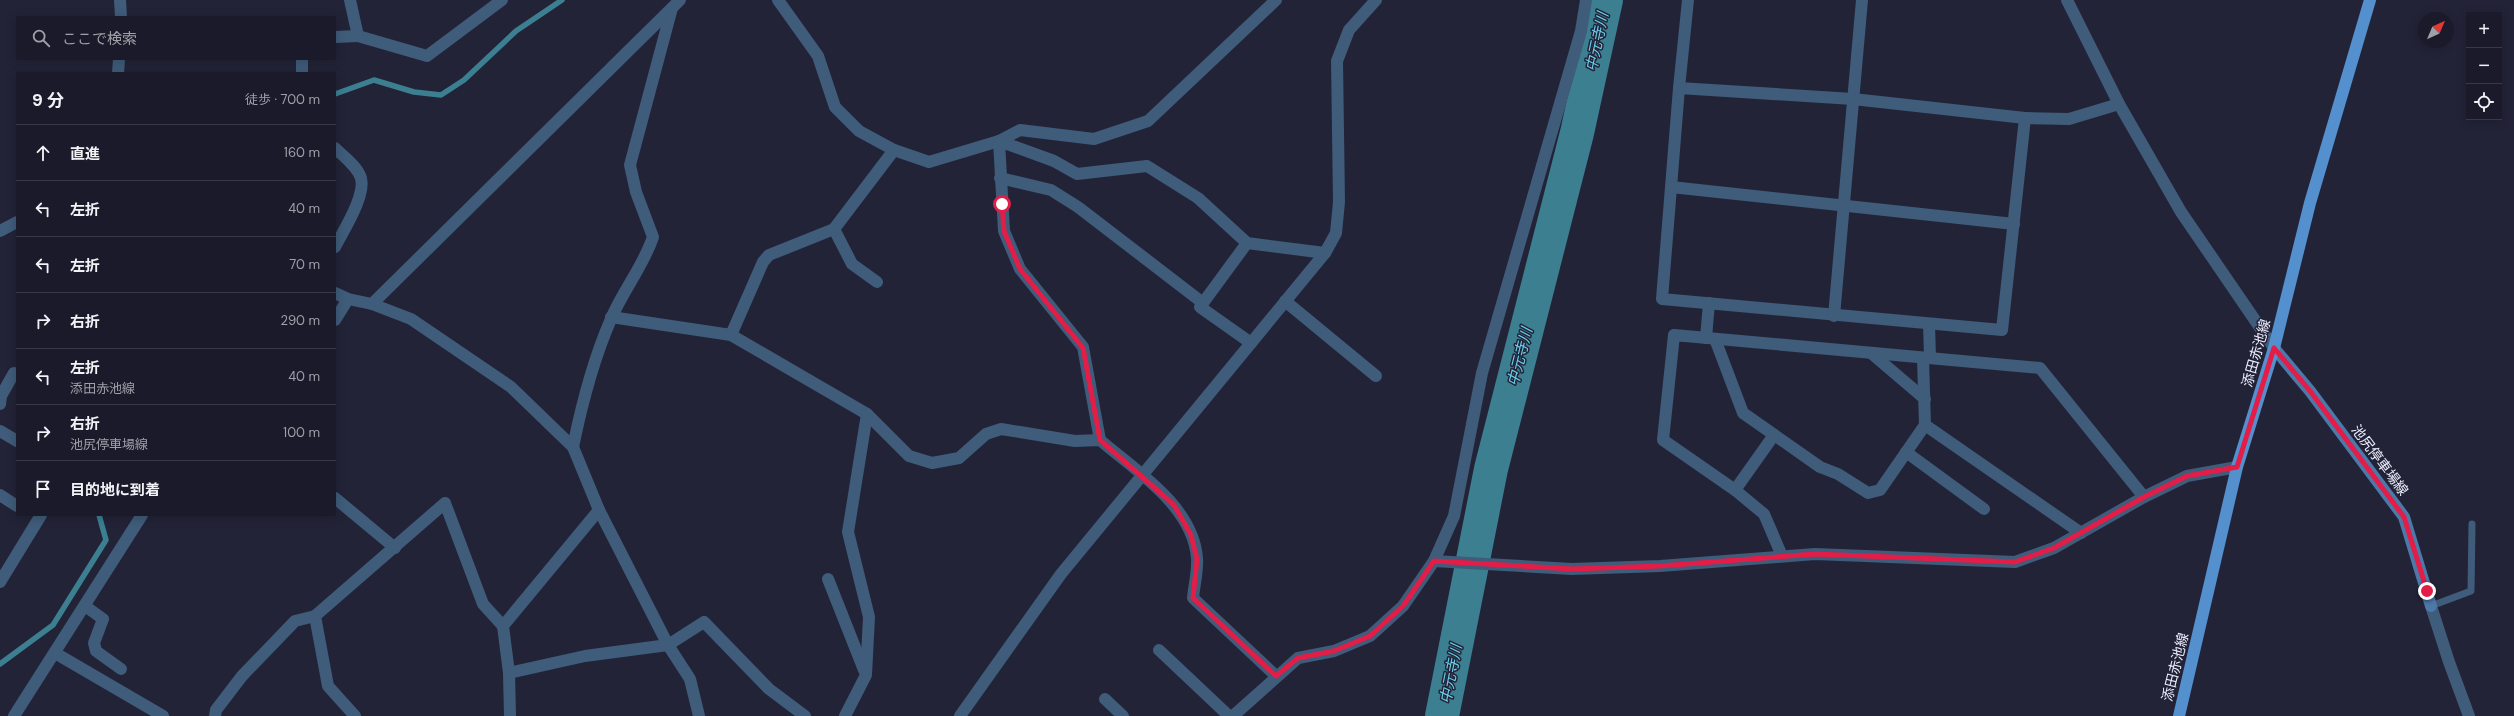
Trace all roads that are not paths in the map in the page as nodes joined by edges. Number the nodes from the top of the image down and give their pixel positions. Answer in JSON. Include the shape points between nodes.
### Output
{"nodes":[{"id":1,"x":120,"y":0,"type":"edge"},
{"id":2,"x":350,"y":0,"type":"edge"},
{"id":3,"x":502,"y":0,"type":"edge"},
{"id":4,"x":778,"y":0,"type":"edge"},
{"id":5,"x":1276,"y":0,"type":"edge"},
{"id":6,"x":1376,"y":0,"type":"edge"},
{"id":7,"x":1586,"y":0,"type":"edge"},
{"id":8,"x":1688,"y":0,"type":"edge"},
{"id":9,"x":1862,"y":0,"type":"edge"},
{"id":10,"x":2067,"y":0,"type":"edge"},
{"id":11,"x":2370,"y":0,"type":"edge"},
{"id":12,"x":676,"y":4,"type":"edge"},
{"id":13,"x":121,"y":16,"type":"edge"},
{"id":14,"x":358,"y":36,"type":"junction"},
{"id":15,"x":336,"y":37,"type":"edge"},
{"id":16,"x":120,"y":60,"type":"edge"},
{"id":17,"x":302,"y":60,"type":"edge"},
{"id":18,"x":118,"y":72,"type":"edge"},
{"id":19,"x":302,"y":72,"type":"edge"},
{"id":20,"x":1679,"y":88,"type":"junction"},
{"id":21,"x":1853,"y":99,"type":"junction"},
{"id":22,"x":2119,"y":104,"type":"junction"},
{"id":23,"x":2025,"y":118,"type":"junction"},
{"id":24,"x":999,"y":141,"type":"junction"},
{"id":25,"x":336,"y":149,"type":"edge"},
{"id":26,"x":894,"y":150,"type":"junction"},
{"id":27,"x":1000,"y":178,"type":"junction"},
{"id":28,"x":1671,"y":187,"type":"junction"},
{"id":29,"x":1844,"y":205,"type":"junction"},
{"id":30,"x":16,"y":223,"type":"edge"},
{"id":31,"x":2014,"y":224,"type":"junction"},
{"id":32,"x":834,"y":229,"type":"junction"},
{"id":33,"x":0,"y":231,"type":"edge"},
{"id":34,"x":1247,"y":243,"type":"junction"},
{"id":35,"x":336,"y":245,"type":"edge"},
{"id":36,"x":1324,"y":253,"type":"junction"},
{"id":37,"x":877,"y":282,"type":"dead end"},
{"id":38,"x":336,"y":293,"type":"edge"},
{"id":39,"x":348,"y":299,"type":"junction"},
{"id":40,"x":1285,"y":301,"type":"junction"},
{"id":41,"x":1204,"y":302,"type":"junction"},
{"id":42,"x":1709,"y":303,"type":"junction"},
{"id":43,"x":372,"y":304,"type":"junction"},
{"id":44,"x":1834,"y":316,"type":"junction"},
{"id":45,"x":612,"y":317,"type":"junction"},
{"id":46,"x":336,"y":318,"type":"edge"},
{"id":47,"x":1929,"y":324,"type":"junction"},
{"id":48,"x":731,"y":335,"type":"junction"},
{"id":49,"x":1711,"y":339,"type":"junction"},
{"id":50,"x":1251,"y":343,"type":"junction"},
{"id":51,"x":2274,"y":348,"type":"junction"},
{"id":52,"x":1870,"y":353,"type":"junction"},
{"id":53,"x":1927,"y":358,"type":"junction"},
{"id":54,"x":16,"y":374,"type":"edge"},
{"id":55,"x":1376,"y":376,"type":"dead end"},
{"id":56,"x":1925,"y":399,"type":"junction"},
{"id":57,"x":0,"y":404,"type":"edge"},
{"id":58,"x":867,"y":414,"type":"junction"},
{"id":59,"x":1925,"y":425,"type":"junction"},
{"id":60,"x":0,"y":431,"type":"edge"},
{"id":61,"x":1774,"y":435,"type":"junction"},
{"id":62,"x":16,"y":440,"type":"edge"},
{"id":63,"x":1100,"y":440,"type":"junction"},
{"id":64,"x":573,"y":447,"type":"junction"},
{"id":65,"x":1906,"y":452,"type":"junction"},
{"id":66,"x":2237,"y":467,"type":"junction"},
{"id":67,"x":1143,"y":477,"type":"junction"},
{"id":68,"x":1736,"y":490,"type":"junction"},
{"id":69,"x":0,"y":495,"type":"edge"},
{"id":70,"x":2144,"y":497,"type":"junction"},
{"id":71,"x":336,"y":499,"type":"edge"},
{"id":72,"x":16,"y":505,"type":"edge"},
{"id":73,"x":1984,"y":509,"type":"dead end"},
{"id":74,"x":599,"y":510,"type":"junction"},
{"id":75,"x":37,"y":516,"type":"edge"},
{"id":76,"x":141,"y":516,"type":"edge"},
{"id":77,"x":2472,"y":524,"type":"dead end"},
{"id":78,"x":2081,"y":533,"type":"junction"},
{"id":79,"x":394,"y":548,"type":"junction"},
{"id":80,"x":1782,"y":556,"type":"junction"},
{"id":81,"x":1434,"y":561,"type":"junction"},
{"id":82,"x":5,"y":563,"type":"edge"},
{"id":83,"x":828,"y":579,"type":"dead end"},
{"id":84,"x":0,"y":582,"type":"edge"},
{"id":85,"x":85,"y":606,"type":"junction"},
{"id":86,"x":2431,"y":606,"type":"junction"},
{"id":87,"x":315,"y":616,"type":"junction"},
{"id":88,"x":503,"y":626,"type":"junction"},
{"id":89,"x":668,"y":645,"type":"junction"},
{"id":90,"x":1160,"y":650,"type":"dead end"},
{"id":91,"x":55,"y":653,"type":"junction"},
{"id":92,"x":121,"y":669,"type":"dead end"},
{"id":93,"x":510,"y":673,"type":"junction"},
{"id":94,"x":866,"y":675,"type":"junction"},
{"id":95,"x":1276,"y":676,"type":"junction"},
{"id":96,"x":1105,"y":699,"type":"dead end"},
{"id":97,"x":14,"y":716,"type":"edge"},
{"id":98,"x":162,"y":716,"type":"edge"},
{"id":99,"x":215,"y":716,"type":"edge"},
{"id":100,"x":355,"y":716,"type":"edge"},
{"id":101,"x":510,"y":716,"type":"edge"},
{"id":102,"x":699,"y":716,"type":"edge"},
{"id":103,"x":805,"y":716,"type":"edge"},
{"id":104,"x":845,"y":716,"type":"edge"},
{"id":105,"x":960,"y":716,"type":"edge"},
{"id":106,"x":1123,"y":716,"type":"edge"},
{"id":107,"x":1229,"y":716,"type":"edge"},
{"id":108,"x":1233,"y":716,"type":"edge"},
{"id":109,"x":2179,"y":716,"type":"edge"},
{"id":110,"x":2469,"y":716,"type":"edge"}],
"edges":[{"from":1,"to":13,"type":"street"},
{"from":2,"to":14,"type":"street"},
{"from":3,"to":14,"type":"street","via":[[427,56]]},
{"from":4,"to":26,"type":"street","via":[[818,56],[835,107],[859,131]]},
{"from":5,"to":24,"type":"street","via":[[1148,121],[1094,139],[1020,130]]},
{"from":6,"to":36,"type":"street","via":[[1349,30],[1337,61],[1339,202],[1336,233]]},
{"from":7,"to":81,"type":"street","via":[[1581,31],[1482,373],[1454,516]]},
{"from":8,"to":20,"type":"street"},
{"from":9,"to":21,"type":"street"},
{"from":10,"to":22,"type":"street"},
{"from":11,"to":51,"type":"main road","name":"添田赤池線","via":[[2310,203]]},
{"from":12,"to":43,"type":"street"},
{"from":12,"to":45,"type":"street","via":[[630,165],[636,192],[653,238],[646,257]]},
{"from":14,"to":15,"type":"street"},
{"from":16,"to":18,"type":"street"},
{"from":17,"to":19,"type":"street"},
{"from":20,"to":21,"type":"street"},
{"from":20,"to":28,"type":"street"},
{"from":21,"to":23,"type":"street"},
{"from":21,"to":29,"type":"street"},
{"from":22,"to":23,"type":"street","via":[[2069,119]]},
{"from":22,"to":51,"type":"street","via":[[2181,212]]},
{"from":23,"to":31,"type":"street"},
{"from":24,"to":26,"type":"street","via":[[929,162]]},
{"from":24,"to":27,"type":"street"},
{"from":24,"to":34,"type":"street","via":[[1054,161],[1077,174],[1147,166],[1198,198]]},
{"from":25,"to":35,"type":"street","via":[[355,167],[361,179],[360,196]]},
{"from":26,"to":32,"type":"street"},
{"from":27,"to":41,"type":"street","via":[[1051,190],[1078,207]]},
{"from":27,"to":63,"type":"street","via":[[1004,231],[1020,269],[1083,348]]},
{"from":28,"to":29,"type":"street"},
{"from":28,"to":42,"type":"street","via":[[1662,299]]},
{"from":29,"to":31,"type":"street"},
{"from":29,"to":44,"type":"street"},
{"from":30,"to":33,"type":"street"},
{"from":31,"to":47,"type":"street","via":[[2002,330]]},
{"from":32,"to":37,"type":"street","via":[[852,264]]},
{"from":32,"to":48,"type":"street","via":[[769,255],[763,262]]},
{"from":34,"to":36,"type":"street"},
{"from":34,"to":41,"type":"street"},
{"from":36,"to":40,"type":"street"},
{"from":38,"to":39,"type":"street"},
{"from":39,"to":43,"type":"street"},
{"from":39,"to":46,"type":"street"},
{"from":40,"to":50,"type":"street"},
{"from":40,"to":55,"type":"street"},
{"from":41,"to":50,"type":"street","via":[[1200,307]]},
{"from":42,"to":44,"type":"street"},
{"from":42,"to":49,"type":"street"},
{"from":43,"to":64,"type":"street","via":[[411,319],[511,387]]},
{"from":44,"to":47,"type":"street"},
{"from":45,"to":48,"type":"street"},
{"from":45,"to":64,"type":"street","via":[[584,391]]},
{"from":47,"to":53,"type":"street"},
{"from":48,"to":58,"type":"street"},
{"from":49,"to":52,"type":"street"},
{"from":49,"to":61,"type":"street","via":[[1743,413]]},
{"from":49,"to":68,"type":"street","via":[[1674,335],[1663,440]]},
{"from":50,"to":67,"type":"street"},
{"from":51,"to":66,"type":"main road","name":"添田赤池線"},
{"from":51,"to":86,"type":"main road","name":"池尻停車場線","via":[[2310,391],[2404,517]]},
{"from":52,"to":53,"type":"street"},
{"from":52,"to":56,"type":"street"},
{"from":53,"to":56,"type":"street"},
{"from":53,"to":70,"type":"street","via":[[2040,368]]},
{"from":54,"to":57,"type":"street","via":[[14,373],[1,396]]},
{"from":56,"to":59,"type":"street"},
{"from":58,"to":63,"type":"street","via":[[909,456],[932,463],[959,458],[986,434],[1000,429],[1075,441]]},
{"from":58,"to":94,"type":"street","via":[[848,532],[869,617]]},
{"from":59,"to":65,"type":"street"},
{"from":59,"to":78,"type":"street"},
{"from":60,"to":62,"type":"street"},
{"from":61,"to":65,"type":"street","via":[[1820,467],[1838,474],[1868,493],[1880,490]]},
{"from":61,"to":68,"type":"street"},
{"from":63,"to":67,"type":"street"},
{"from":64,"to":74,"type":"street"},
{"from":65,"to":73,"type":"street"},
{"from":66,"to":70,"type":"street","via":[[2187,476]]},
{"from":66,"to":109,"type":"main road","name":"添田赤池線"},
{"from":67,"to":95,"type":"street","via":[[1174,505],[1191,535],[1197,559],[1193,598]]},
{"from":67,"to":105,"type":"street","via":[[1061,574]]},
{"from":68,"to":80,"type":"street","via":[[1764,514]]},
{"from":69,"to":72,"type":"street"},
{"from":70,"to":78,"type":"street"},
{"from":71,"to":79,"type":"street"},
{"from":74,"to":88,"type":"street"},
{"from":74,"to":89,"type":"street"},
{"from":75,"to":82,"type":"street"},
{"from":76,"to":85,"type":"street"},
{"from":77,"to":86,"type":"lane","via":[[2471,591]]},
{"from":78,"to":80,"type":"street","via":[[2054,548],[2015,562],[1815,554]]},
{"from":79,"to":87,"type":"street"},
{"from":79,"to":88,"type":"street","via":[[445,503],[483,604]]},
{"from":80,"to":81,"type":"street","via":[[1572,569]]},
{"from":81,"to":95,"type":"street","via":[[1403,606],[1370,636],[1334,651],[1298,658]]},
{"from":82,"to":84,"type":"street"},
{"from":83,"to":94,"type":"street"},
{"from":85,"to":91,"type":"street"},
{"from":85,"to":92,"type":"street","via":[[104,619],[94,643],[96,651]]},
{"from":86,"to":110,"type":"street"},
{"from":87,"to":99,"type":"street","via":[[295,621],[242,676],[216,710]]},
{"from":87,"to":100,"type":"street","via":[[328,686]]},
{"from":88,"to":93,"type":"street"},
{"from":89,"to":93,"type":"street","via":[[585,656]]},
{"from":89,"to":102,"type":"street","via":[[690,679]]},
{"from":89,"to":103,"type":"street","via":[[704,622],[769,689]]},
{"from":90,"to":107,"type":"street"},
{"from":91,"to":97,"type":"street"},
{"from":91,"to":98,"type":"street"},
{"from":93,"to":101,"type":"street"},
{"from":94,"to":104,"type":"street"},
{"from":95,"to":108,"type":"street"},
{"from":96,"to":106,"type":"street"}]}
